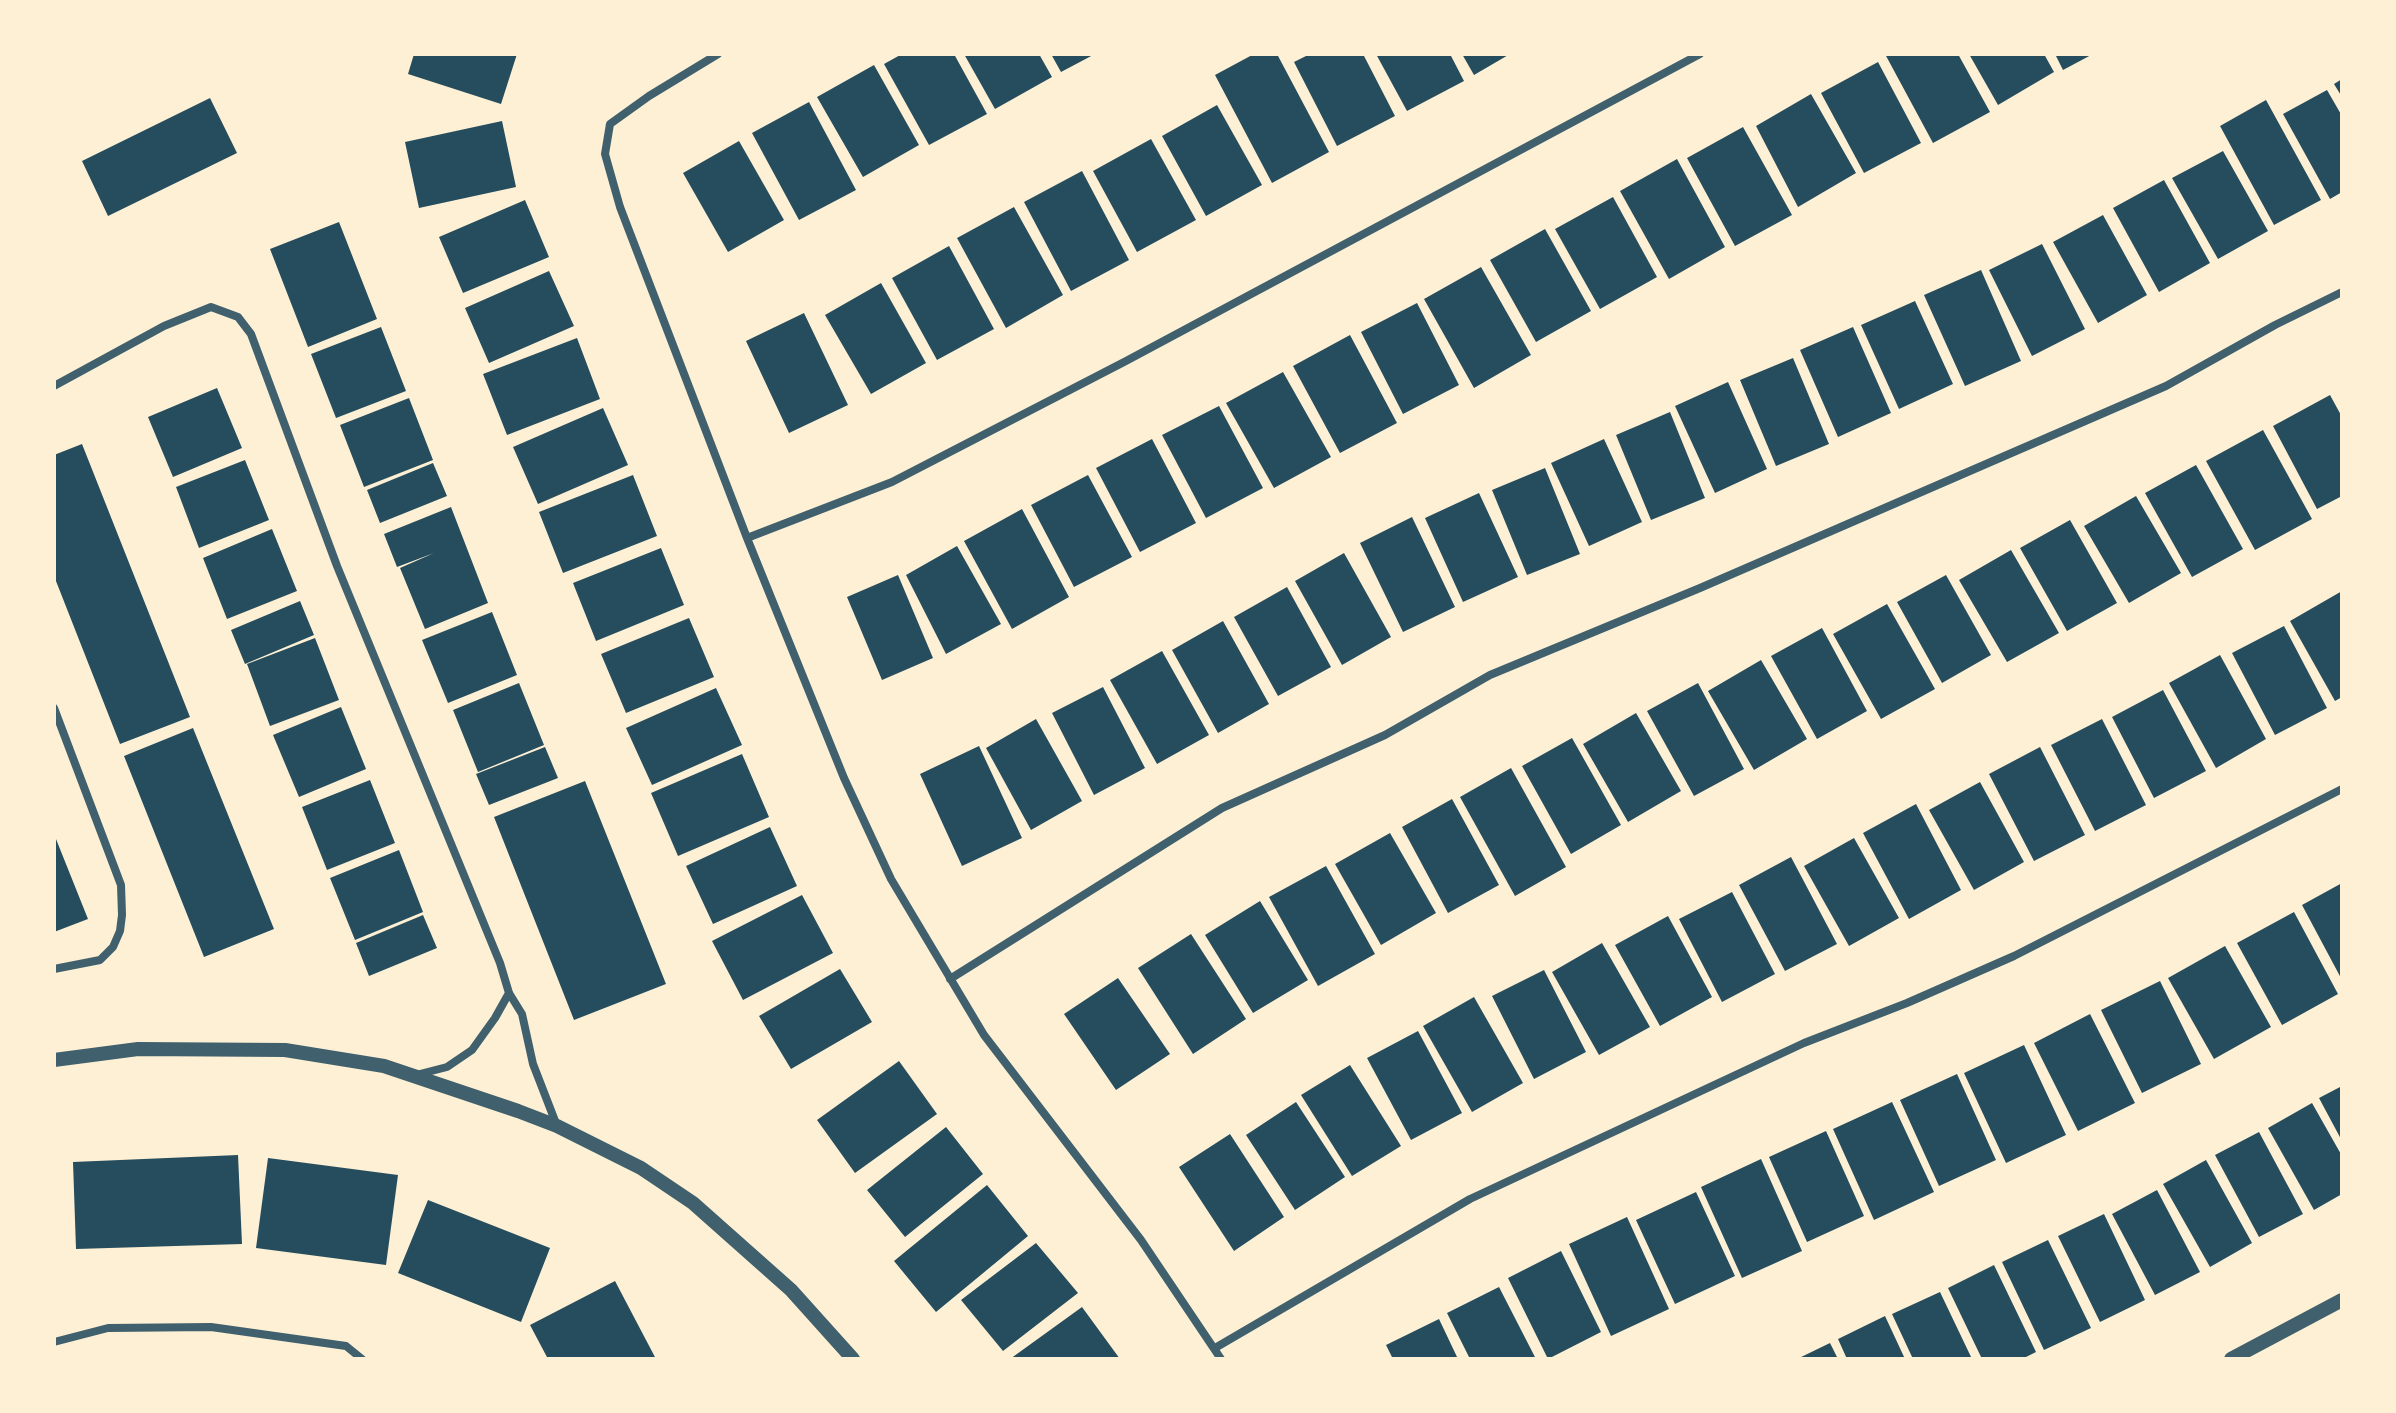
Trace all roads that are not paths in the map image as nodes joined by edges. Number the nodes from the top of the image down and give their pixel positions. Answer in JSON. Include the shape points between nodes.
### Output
{"nodes":[{"id":1,"x":718,"y":54,"type":"edge"},
{"id":2,"x":1700,"y":54,"type":"edge"},
{"id":3,"x":2342,"y":292,"type":"edge"},
{"id":4,"x":54,"y":386,"type":"edge"},
{"id":5,"x":747,"y":538,"type":"junction"},
{"id":6,"x":54,"y":708,"type":"edge"},
{"id":7,"x":2342,"y":789,"type":"edge"},
{"id":8,"x":54,"y":969,"type":"edge"},
{"id":9,"x":950,"y":979,"type":"junction"},
{"id":10,"x":509,"y":993,"type":"junction"},
{"id":11,"x":54,"y":1060,"type":"edge"},
{"id":12,"x":416,"y":1075,"type":"junction"},
{"id":13,"x":557,"y":1126,"type":"junction"},
{"id":14,"x":2342,"y":1300,"type":"edge"},
{"id":15,"x":54,"y":1342,"type":"edge"},
{"id":16,"x":1215,"y":1348,"type":"junction"},
{"id":17,"x":362,"y":1359,"type":"edge"},
{"id":18,"x":853,"y":1359,"type":"edge"},
{"id":19,"x":1221,"y":1359,"type":"edge"},
{"id":20,"x":2231,"y":1359,"type":"edge"}],
"edges":[{"from":1,"to":5,"type":"street","via":[[610,124],[605,154],[620,207]]},
{"from":2,"to":5,"type":"street","via":[[892,482]]},
{"from":3,"to":9,"type":"street","via":[[2166,386],[1490,675],[1385,735],[1222,808]]},
{"from":4,"to":10,"type":"street","via":[[164,326],[211,307],[238,317],[251,334],[337,566]]},
{"from":5,"to":9,"type":"street","via":[[844,778],[891,879]]},
{"from":6,"to":8,"type":"street","via":[[121,885],[122,915],[113,947],[100,960]]},
{"from":7,"to":16,"type":"street","via":[[2014,956],[1804,1043],[1470,1199]]},
{"from":9,"to":16,"type":"street","via":[[984,1035],[1141,1240]]},
{"from":10,"to":12,"type":"street","via":[[472,1050],[447,1067]]},
{"from":10,"to":13,"type":"street","via":[[522,1014],[533,1064]]},
{"from":11,"to":12,"type":"street","via":[[138,1049],[285,1050]]},
{"from":12,"to":13,"type":"street"},
{"from":13,"to":18,"type":"street","via":[[641,1168],[693,1203],[791,1290]]},
{"from":14,"to":20,"type":"street"},
{"from":15,"to":17,"type":"street","via":[[108,1328],[211,1327],[346,1346]]},
{"from":16,"to":19,"type":"street"}]}
